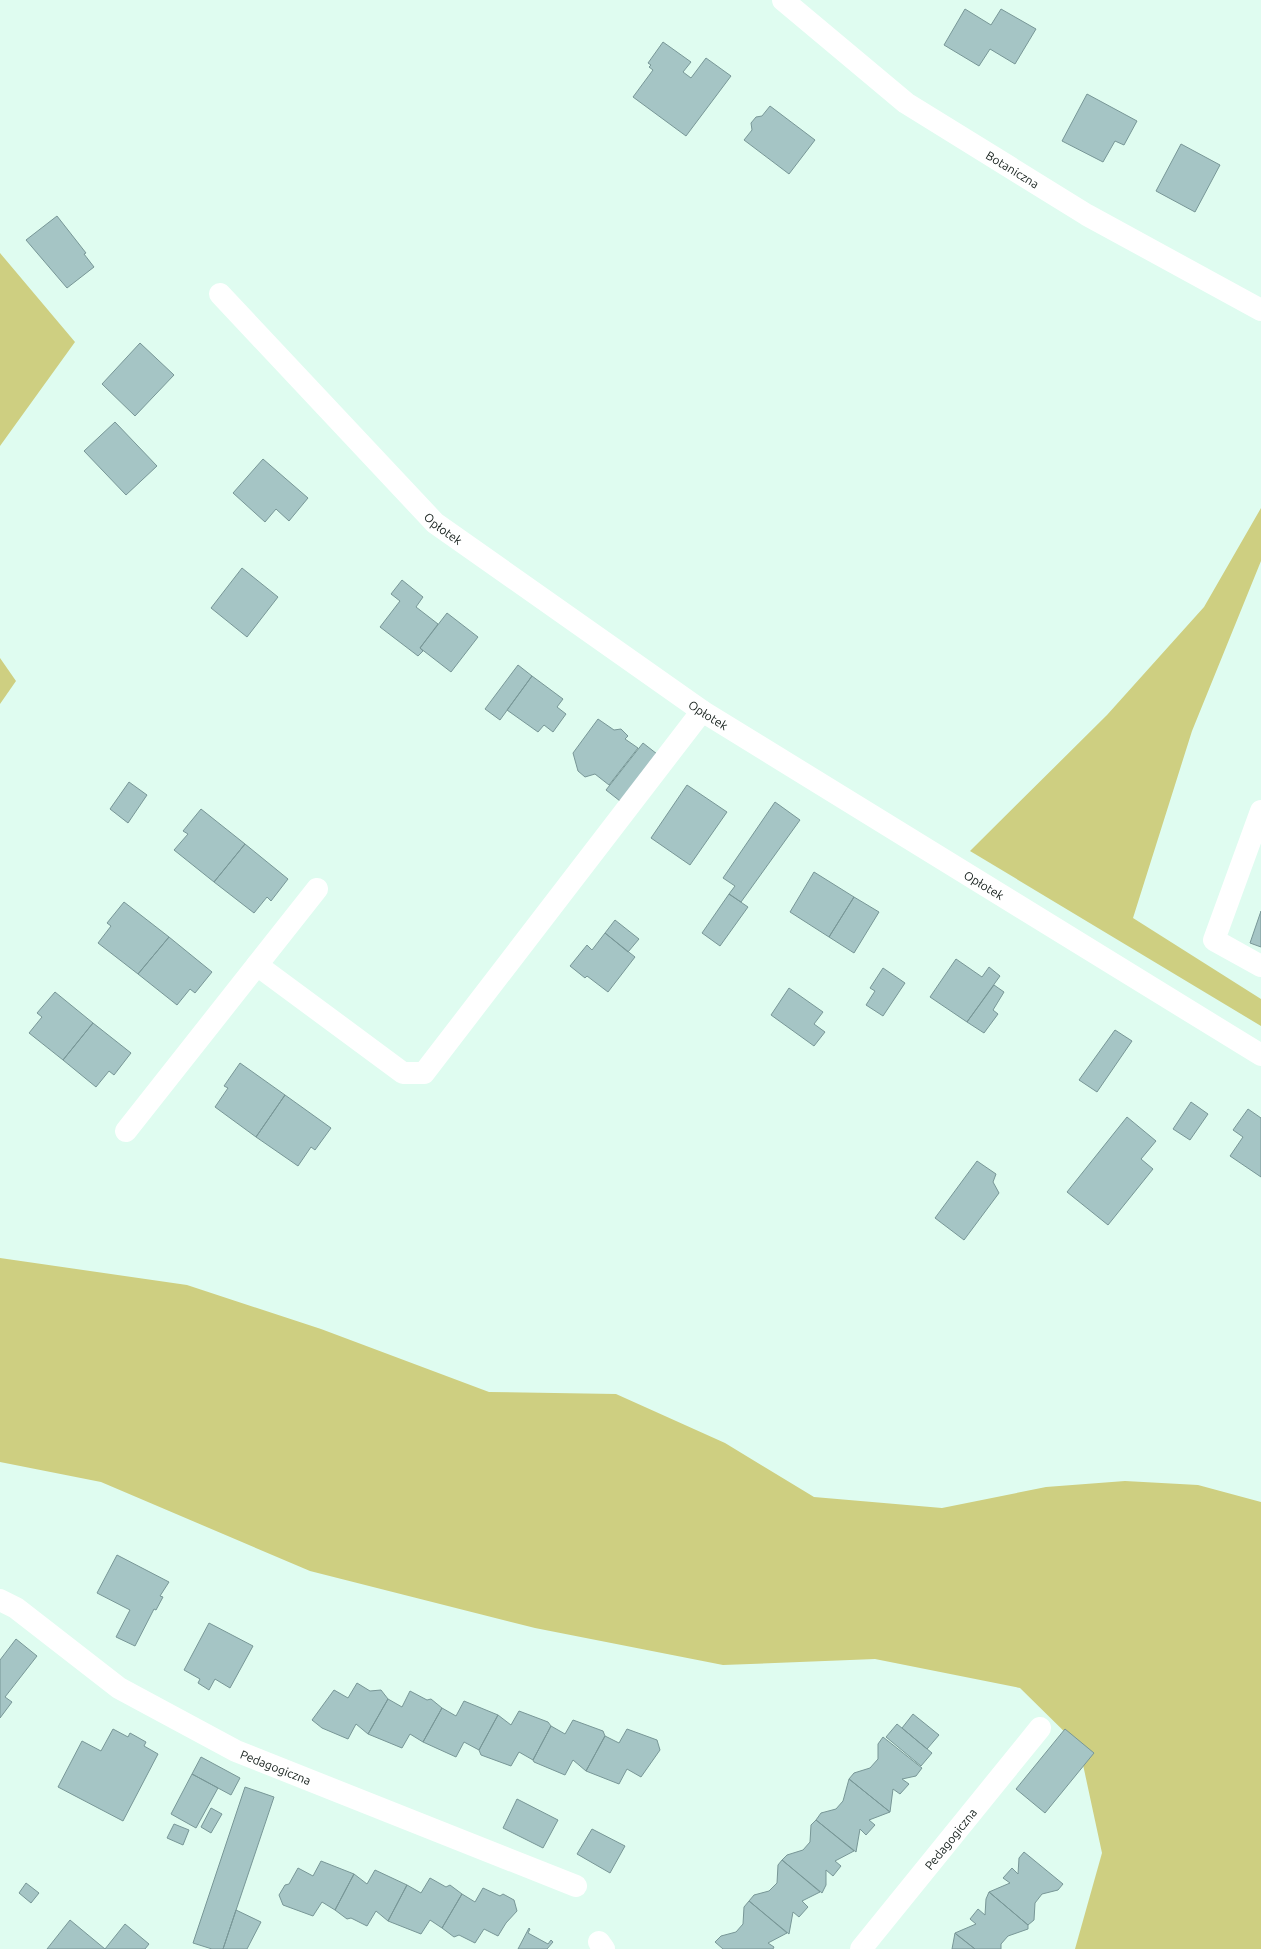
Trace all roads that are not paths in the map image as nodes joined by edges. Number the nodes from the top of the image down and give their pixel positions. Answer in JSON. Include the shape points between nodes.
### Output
{"nodes":[{"id":1,"x":784,"y":0,"type":"edge"},
{"id":2,"x":220,"y":294,"type":"dead end"},
{"id":3,"x":1261,"y":310,"type":"edge"},
{"id":4,"x":702,"y":711,"type":"junction"},
{"id":5,"x":1261,"y":811,"type":"edge"},
{"id":6,"x":317,"y":889,"type":"dead end"},
{"id":7,"x":257,"y":965,"type":"junction"},
{"id":8,"x":1261,"y":966,"type":"edge"},
{"id":9,"x":1261,"y":1054,"type":"edge"},
{"id":10,"x":126,"y":1131,"type":"dead end"},
{"id":11,"x":0,"y":1600,"type":"edge"},
{"id":12,"x":1040,"y":1728,"type":"dead end"},
{"id":13,"x":576,"y":1886,"type":"dead end"},
{"id":14,"x":861,"y":1949,"type":"edge"}],
"edges":[{"from":1,"to":3,"type":"street","name":"Botaniczna","via":[[906,103],[1087,215]]},
{"from":2,"to":4,"type":"street","name":"Opłotek","via":[[435,523]]},
{"from":4,"to":7,"type":"street","via":[[424,1072],[403,1073]]},
{"from":4,"to":9,"type":"street","name":"Opłotek"},
{"from":5,"to":8,"type":"street","via":[[1214,940]]},
{"from":6,"to":7,"type":"street"},
{"from":7,"to":10,"type":"street"},
{"from":11,"to":13,"type":"street","name":"Pedagogiczna","via":[[16,1608],[119,1688],[236,1751]]},
{"from":12,"to":14,"type":"street","name":"Pedagogiczna"}]}
